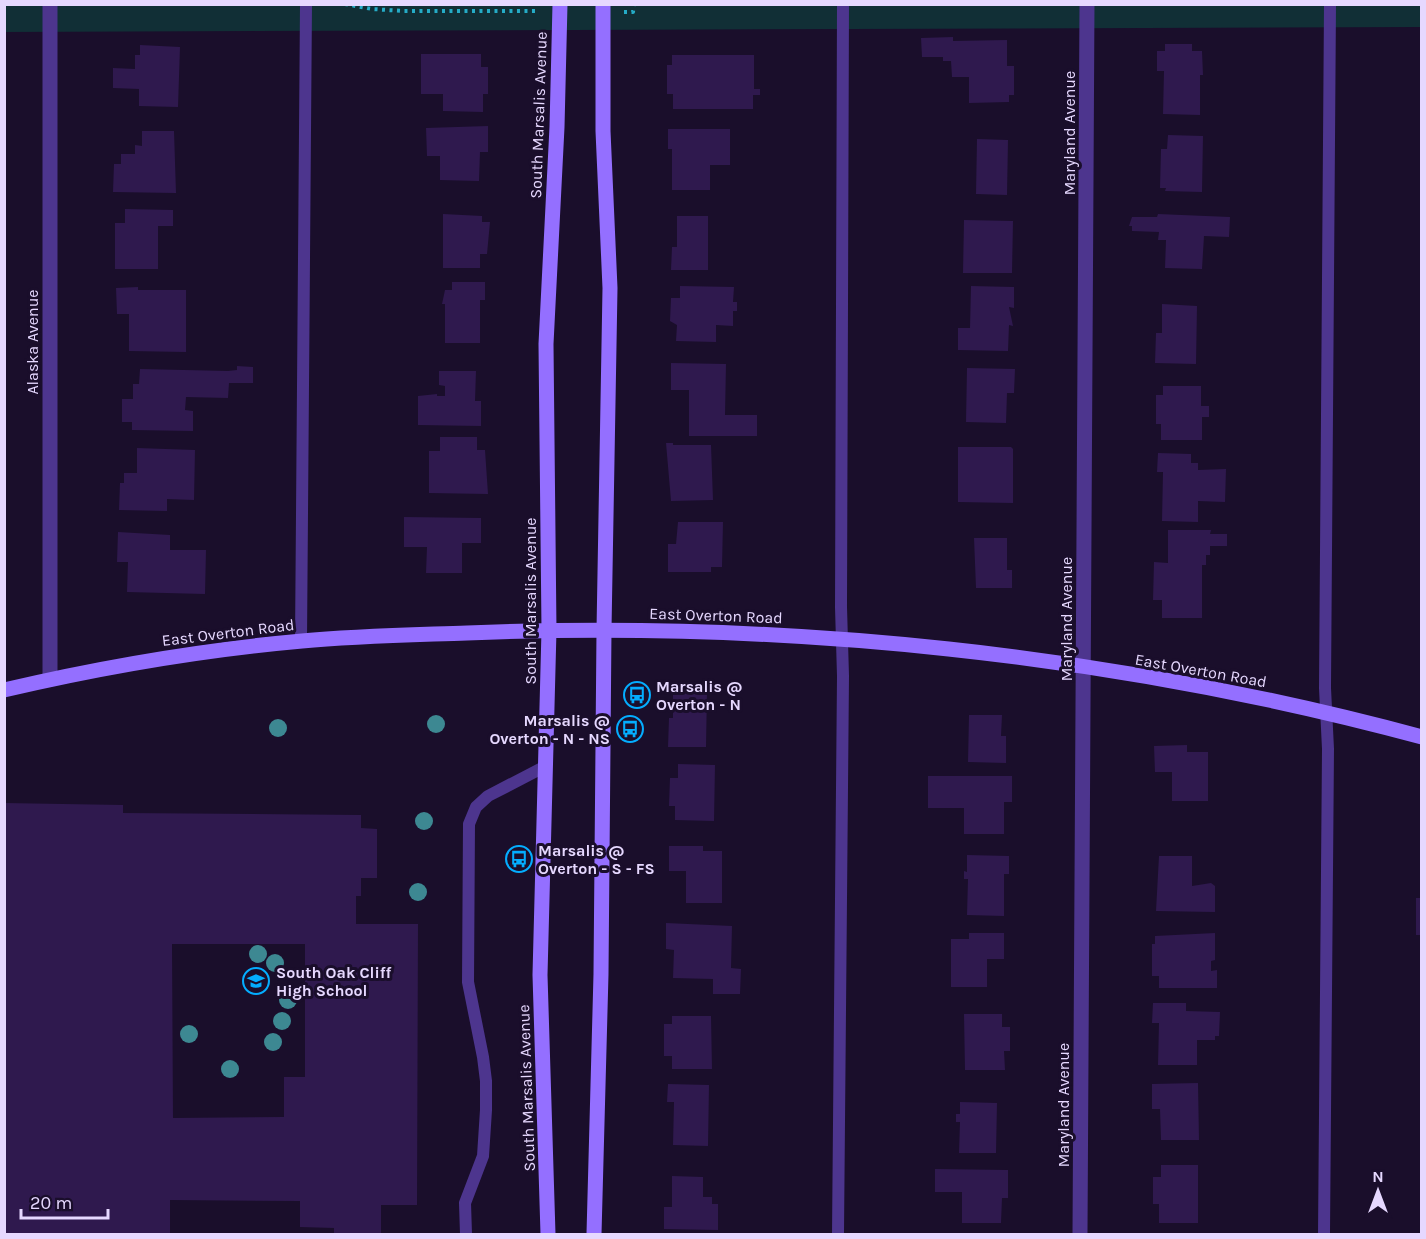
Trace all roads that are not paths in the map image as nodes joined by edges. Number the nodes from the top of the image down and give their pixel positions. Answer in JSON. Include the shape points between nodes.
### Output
{"nodes":[{"id":1,"x":50,"y":4,"type":"edge"},
{"id":2,"x":306,"y":4,"type":"edge"},
{"id":3,"x":560,"y":4,"type":"edge"},
{"id":4,"x":603,"y":4,"type":"edge"},
{"id":5,"x":843,"y":4,"type":"edge"},
{"id":6,"x":1087,"y":4,"type":"edge"},
{"id":7,"x":1330,"y":4,"type":"edge"},
{"id":8,"x":549,"y":630,"type":"junction"},
{"id":9,"x":604,"y":630,"type":"junction"},
{"id":10,"x":841,"y":640,"type":"junction"},
{"id":11,"x":301,"y":641,"type":"junction"},
{"id":12,"x":1084,"y":667,"type":"junction"},
{"id":13,"x":50,"y":679,"type":"junction"},
{"id":14,"x":4,"y":690,"type":"edge"},
{"id":15,"x":1327,"y":713,"type":"junction"},
{"id":16,"x":1422,"y":737,"type":"edge"},
{"id":17,"x":546,"y":766,"type":"junction"},
{"id":18,"x":466,"y":1234,"type":"edge"},
{"id":19,"x":548,"y":1234,"type":"edge"},
{"id":20,"x":594,"y":1234,"type":"edge"},
{"id":21,"x":838,"y":1234,"type":"edge"},
{"id":22,"x":1080,"y":1234,"type":"edge"},
{"id":23,"x":1324,"y":1234,"type":"edge"}],
"edges":[{"from":1,"to":13,"type":"street","name":"Alaska Avenue"},
{"from":2,"to":11,"type":"lane"},
{"from":3,"to":8,"type":"main road","name":"South Marsalis Avenue","via":[[546,344]]},
{"from":4,"to":9,"type":"main road","via":[[603,131],[610,288]]},
{"from":5,"to":10,"type":"lane"},
{"from":6,"to":12,"type":"street","name":"Maryland Avenue"},
{"from":7,"to":15,"type":"lane"},
{"from":8,"to":9,"type":"main road","name":"East Overton Road"},
{"from":8,"to":11,"type":"main road","name":"East Overton Road"},
{"from":8,"to":17,"type":"main road","name":"South Marsalis Avenue"},
{"from":9,"to":10,"type":"main road","name":"East Overton Road","via":[[752,633]]},
{"from":9,"to":20,"type":"main road"},
{"from":10,"to":12,"type":"main road","name":"East Overton Road"},
{"from":10,"to":21,"type":"lane"},
{"from":11,"to":13,"type":"main road","name":"East Overton Road","via":[[174,656]]},
{"from":12,"to":15,"type":"main road","name":"East Overton Road","via":[[1219,689]]},
{"from":12,"to":22,"type":"street","name":"Maryland Avenue"},
{"from":13,"to":14,"type":"main road","name":"East Overton Road"},
{"from":15,"to":16,"type":"main road","name":"East Overton Road"},
{"from":15,"to":23,"type":"lane"},
{"from":17,"to":18,"type":"lane","via":[[488,796],[476,807],[469,824],[468,982],[483,1057],[486,1110],[483,1156],[465,1203]]},
{"from":17,"to":19,"type":"main road","name":"South Marsalis Avenue","via":[[540,975]]}]}
